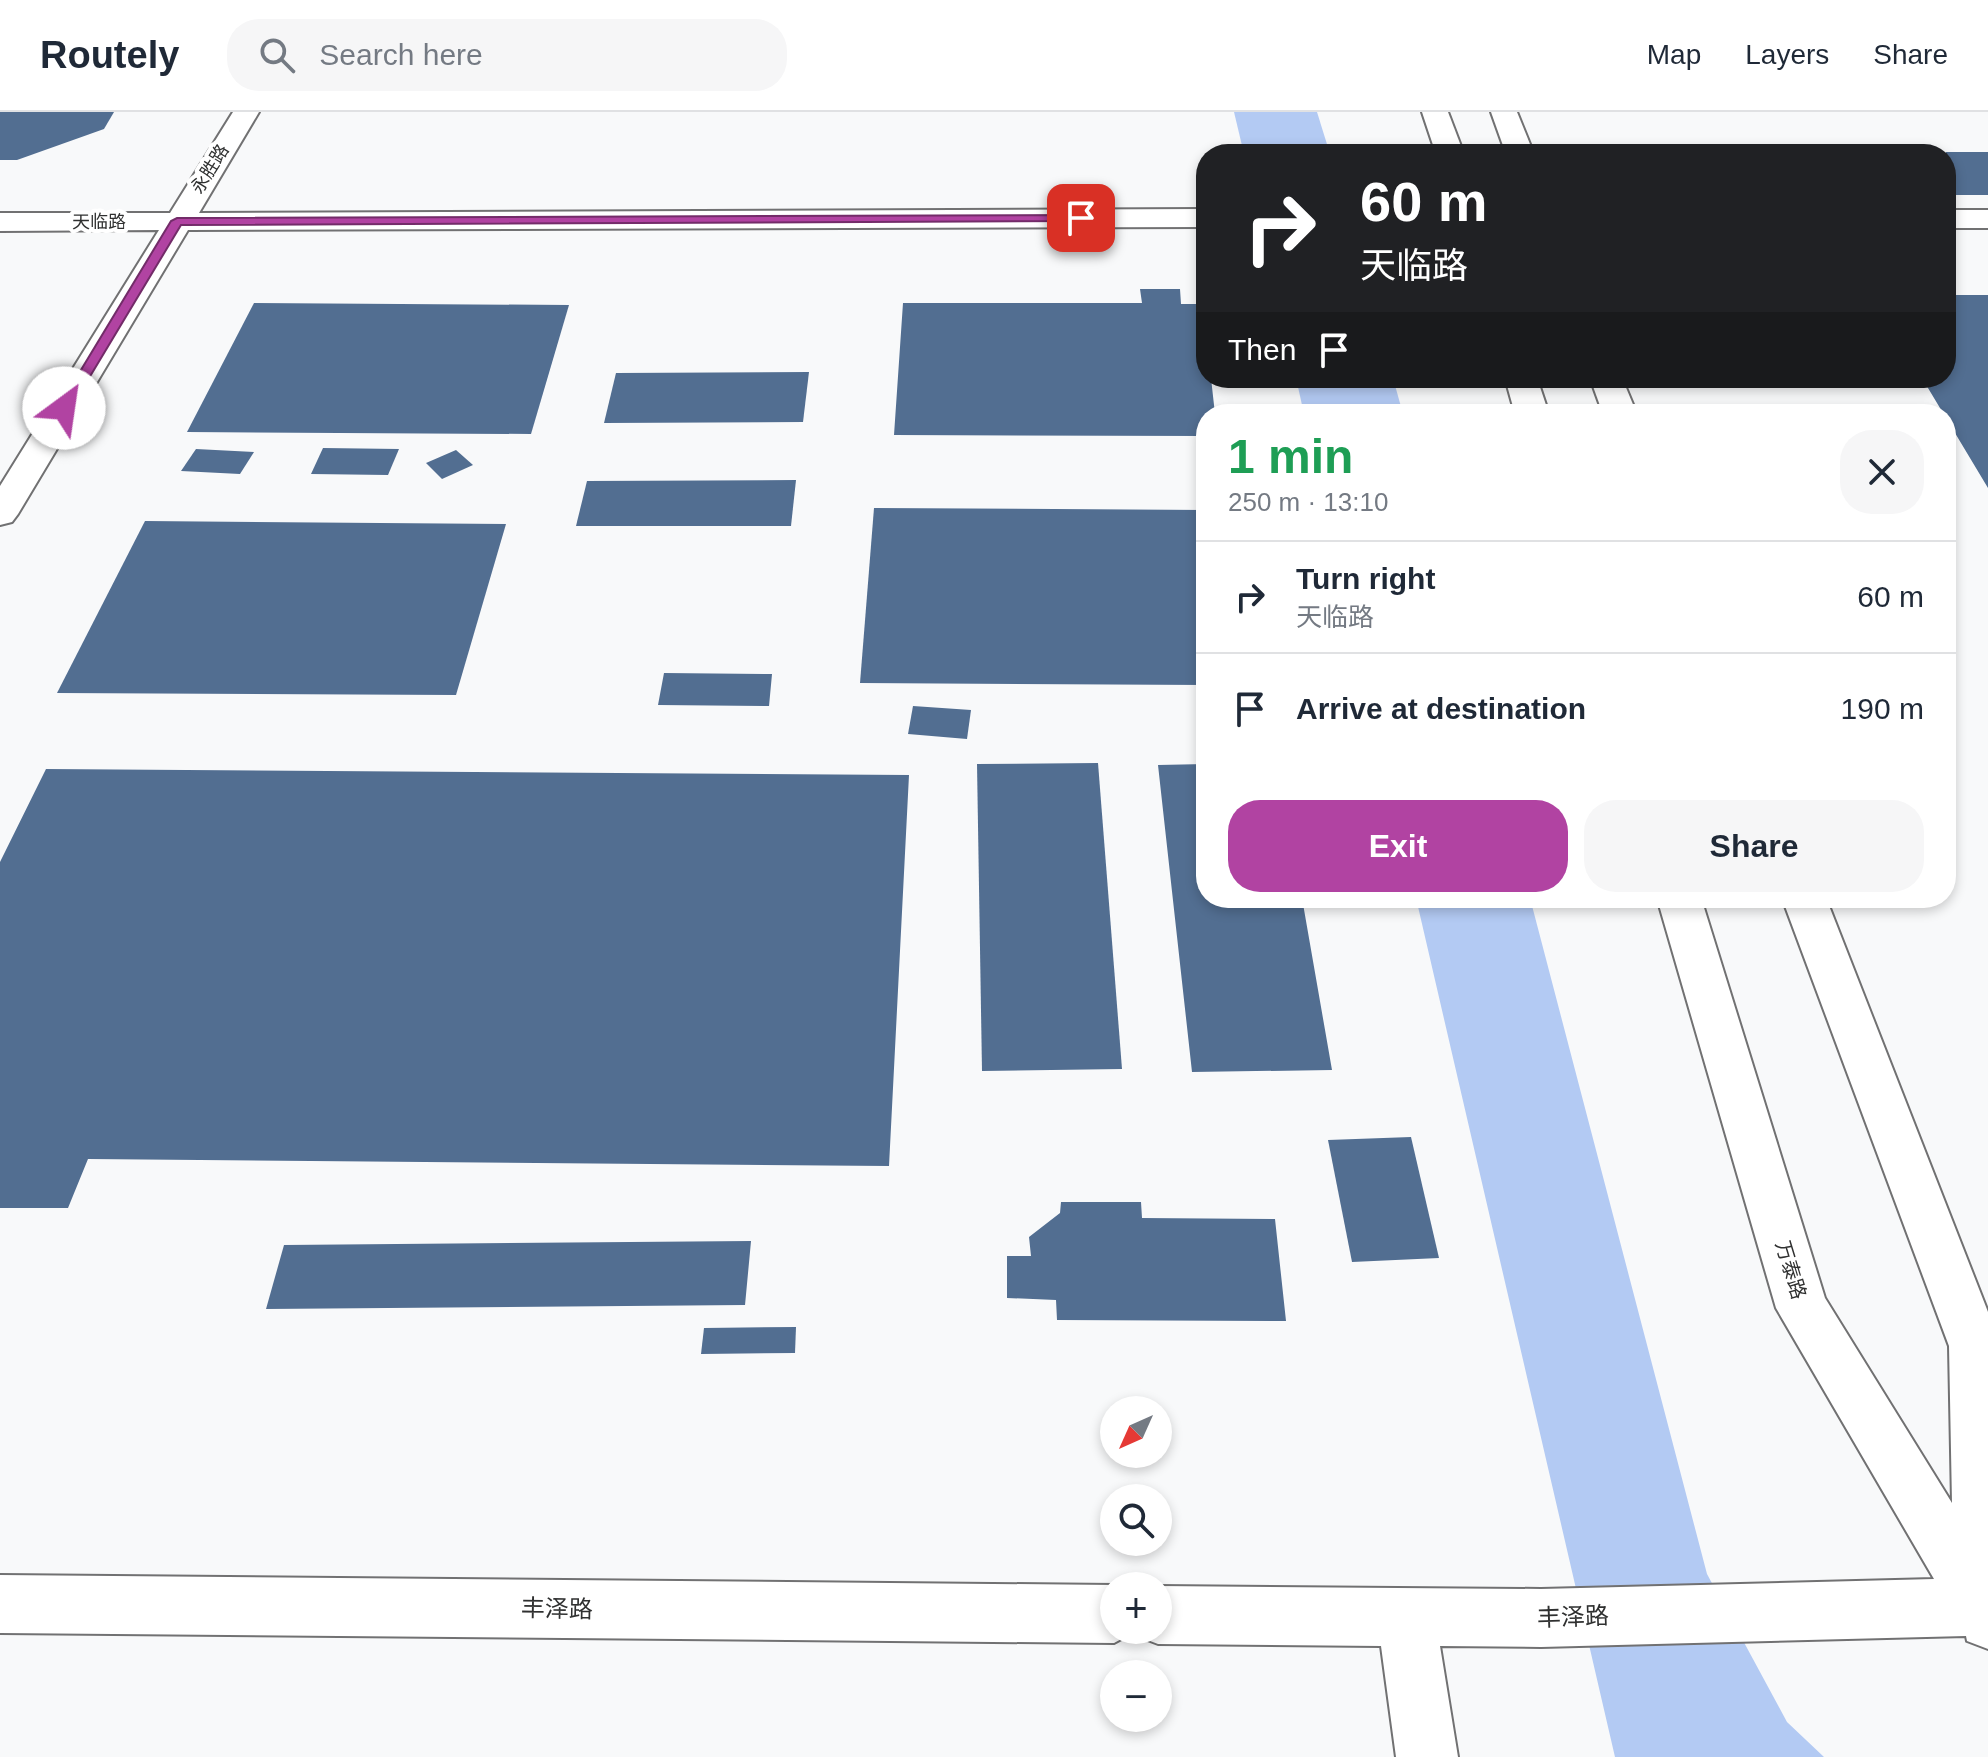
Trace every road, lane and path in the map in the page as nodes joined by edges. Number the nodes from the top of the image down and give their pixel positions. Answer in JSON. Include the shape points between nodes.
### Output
{"nodes":[{"id":1,"x":246,"y":112,"type":"edge"},
{"id":2,"x":1435,"y":112,"type":"edge"},
{"id":3,"x":1504,"y":112,"type":"edge"},
{"id":4,"x":1446,"y":144,"type":"edge"},
{"id":5,"x":1516,"y":144,"type":"edge"},
{"id":6,"x":1196,"y":218,"type":"edge"},
{"id":7,"x":1956,"y":219,"type":"edge"},
{"id":8,"x":1988,"y":219,"type":"edge"},
{"id":9,"x":177,"y":221,"type":"junction"},
{"id":10,"x":0,"y":222,"type":"edge"},
{"id":11,"x":0,"y":514,"type":"edge"},
{"id":12,"x":1682,"y":908,"type":"edge"},
{"id":13,"x":1808,"y":908,"type":"edge"},
{"id":14,"x":0,"y":1604,"type":"edge"},
{"id":15,"x":1986,"y":1612,"type":"edge"},
{"id":16,"x":1100,"y":1614,"type":"edge"},
{"id":17,"x":1172,"y":1615,"type":"edge"},
{"id":18,"x":1406,"y":1617,"type":"junction"},
{"id":19,"x":1427,"y":1757,"type":"edge"}],
"edges":[{"from":1,"to":9,"type":"main road","name":"永胜路"},
{"from":2,"to":4,"type":"main road"},
{"from":3,"to":5,"type":"main road"},
{"from":6,"to":9,"type":"main road","name":"天临路"},
{"from":7,"to":8,"type":"main road"},
{"from":9,"to":10,"type":"main road","name":"天临路"},
{"from":9,"to":11,"type":"main road","name":"永胜路"},
{"from":12,"to":15,"type":"main road","name":"万泰路","via":[[1802,1308]]},
{"from":13,"to":15,"type":"main road","via":[[1975,1346]]},
{"from":14,"to":16,"type":"main road","name":"丰泽路"},
{"from":15,"to":18,"type":"main road","name":"丰泽路"},
{"from":17,"to":18,"type":"main road","name":"丰泽路"},
{"from":18,"to":19,"type":"main road"}]}
